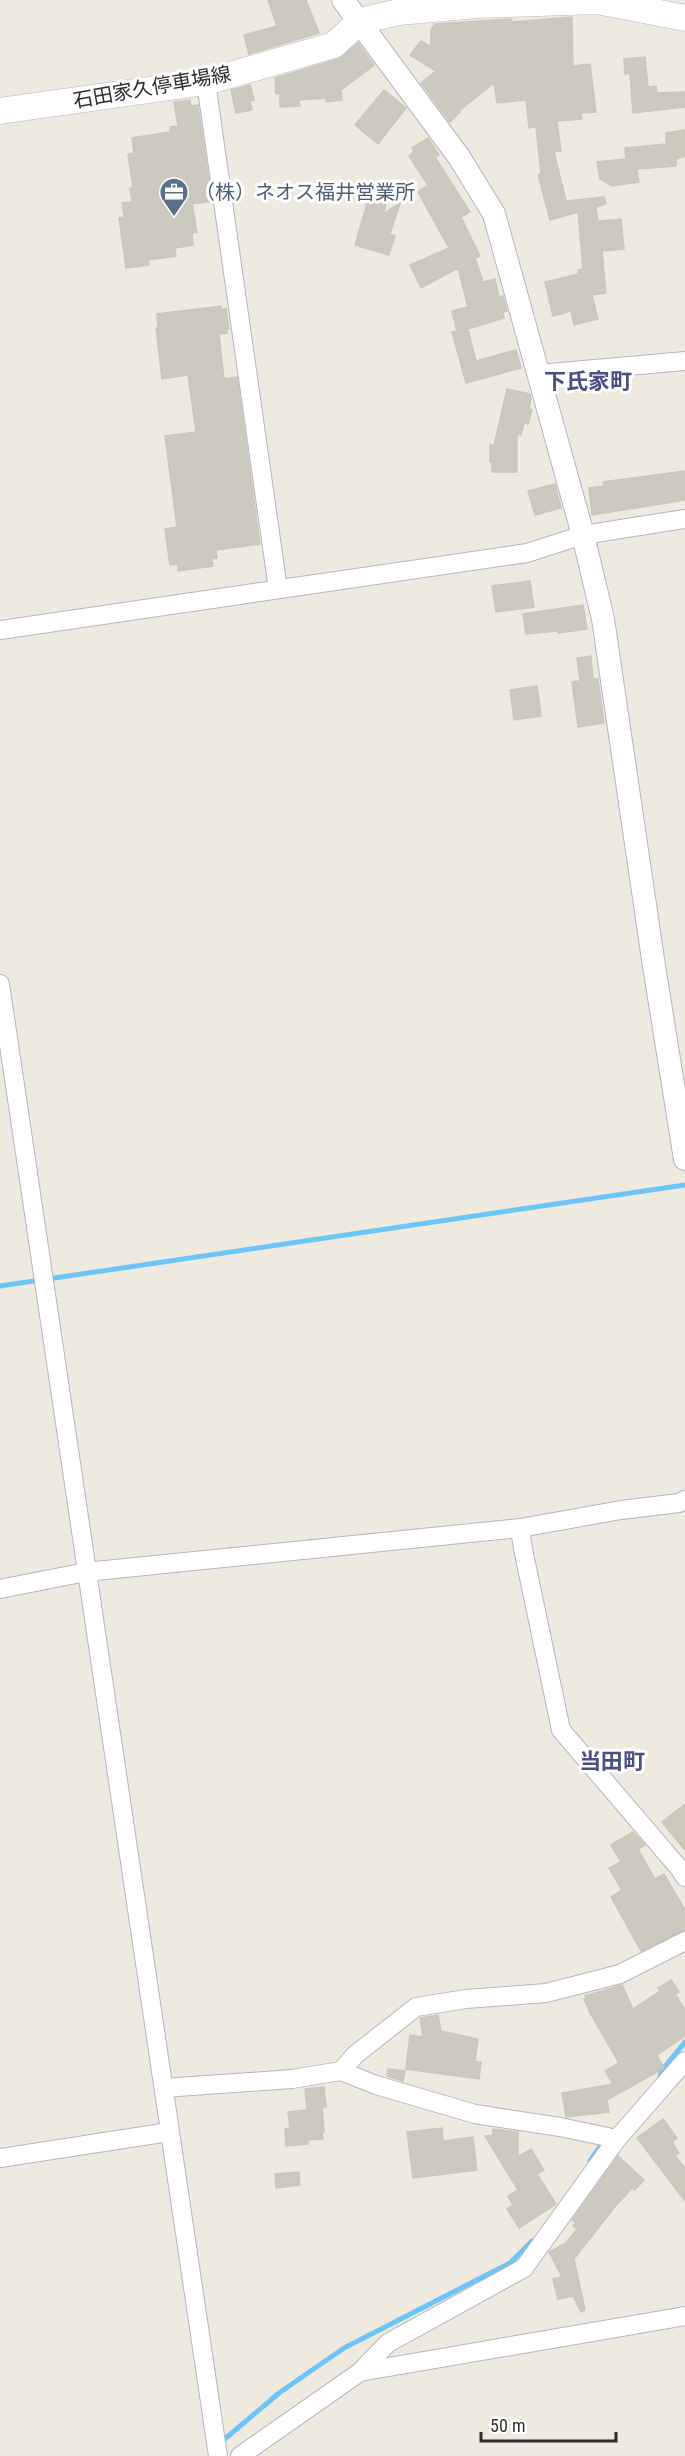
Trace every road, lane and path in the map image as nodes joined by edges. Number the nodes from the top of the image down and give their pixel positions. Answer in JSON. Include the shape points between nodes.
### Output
{"nodes":[{"id":1,"x":343,"y":0,"type":"edge"},
{"id":2,"x":685,"y":18,"type":"edge"},
{"id":3,"x":360,"y":21,"type":"junction"},
{"id":4,"x":206,"y":82,"type":"junction"},
{"id":5,"x":0,"y":111,"type":"edge"},
{"id":6,"x":685,"y":361,"type":"edge"},
{"id":7,"x":539,"y":374,"type":"junction"},
{"id":8,"x":685,"y":519,"type":"edge"},
{"id":9,"x":583,"y":535,"type":"junction"},
{"id":10,"x":278,"y":589,"type":"junction"},
{"id":11,"x":0,"y":630,"type":"edge"},
{"id":12,"x":0,"y":984,"type":"edge"},
{"id":13,"x":685,"y":1159,"type":"edge"},
{"id":14,"x":685,"y":1500,"type":"edge"},
{"id":15,"x":520,"y":1528,"type":"junction"},
{"id":16,"x":86,"y":1572,"type":"junction"},
{"id":17,"x":0,"y":1589,"type":"edge"},
{"id":18,"x":685,"y":1877,"type":"edge"},
{"id":19,"x":685,"y":1941,"type":"edge"},
{"id":20,"x":685,"y":2061,"type":"edge"},
{"id":21,"x":341,"y":2071,"type":"junction"},
{"id":22,"x":164,"y":2088,"type":"junction"},
{"id":23,"x":169,"y":2132,"type":"junction"},
{"id":24,"x":617,"y":2139,"type":"junction"},
{"id":25,"x":0,"y":2158,"type":"edge"},
{"id":26,"x":685,"y":2316,"type":"edge"},
{"id":27,"x":360,"y":2372,"type":"junction"},
{"id":28,"x":218,"y":2456,"type":"edge"},
{"id":29,"x":240,"y":2456,"type":"edge"}],
"edges":[{"from":1,"to":3,"type":"street"},
{"from":2,"to":3,"type":"main road","name":"石田家久停車場線","via":[[597,1],[466,6],[399,12]]},
{"from":3,"to":4,"type":"main road","name":"石田家久停車場線","via":[[334,45]]},
{"from":3,"to":7,"type":"street","via":[[459,157],[494,214]]},
{"from":4,"to":5,"type":"main road","name":"石田家久停車場線"},
{"from":4,"to":10,"type":"street"},
{"from":6,"to":7,"type":"street"},
{"from":7,"to":9,"type":"street"},
{"from":8,"to":9,"type":"street"},
{"from":9,"to":10,"type":"street","via":[[527,553]]},
{"from":9,"to":13,"type":"street","via":[[603,619]]},
{"from":10,"to":11,"type":"street"},
{"from":12,"to":16,"type":"street"},
{"from":14,"to":15,"type":"street"},
{"from":15,"to":16,"type":"street"},
{"from":15,"to":18,"type":"street","via":[[561,1730]]},
{"from":16,"to":17,"type":"street"},
{"from":16,"to":22,"type":"street"},
{"from":19,"to":21,"type":"street","via":[[620,1974],[546,1993],[416,2007],[355,2055]]},
{"from":20,"to":24,"type":"street"},
{"from":21,"to":22,"type":"street","via":[[292,2079]]},
{"from":21,"to":24,"type":"street","via":[[475,2114]]},
{"from":22,"to":23,"type":"street"},
{"from":23,"to":25,"type":"street"},
{"from":23,"to":28,"type":"street"},
{"from":24,"to":27,"type":"street","via":[[524,2268],[388,2343]]},
{"from":26,"to":27,"type":"street"},
{"from":27,"to":29,"type":"street"}]}
